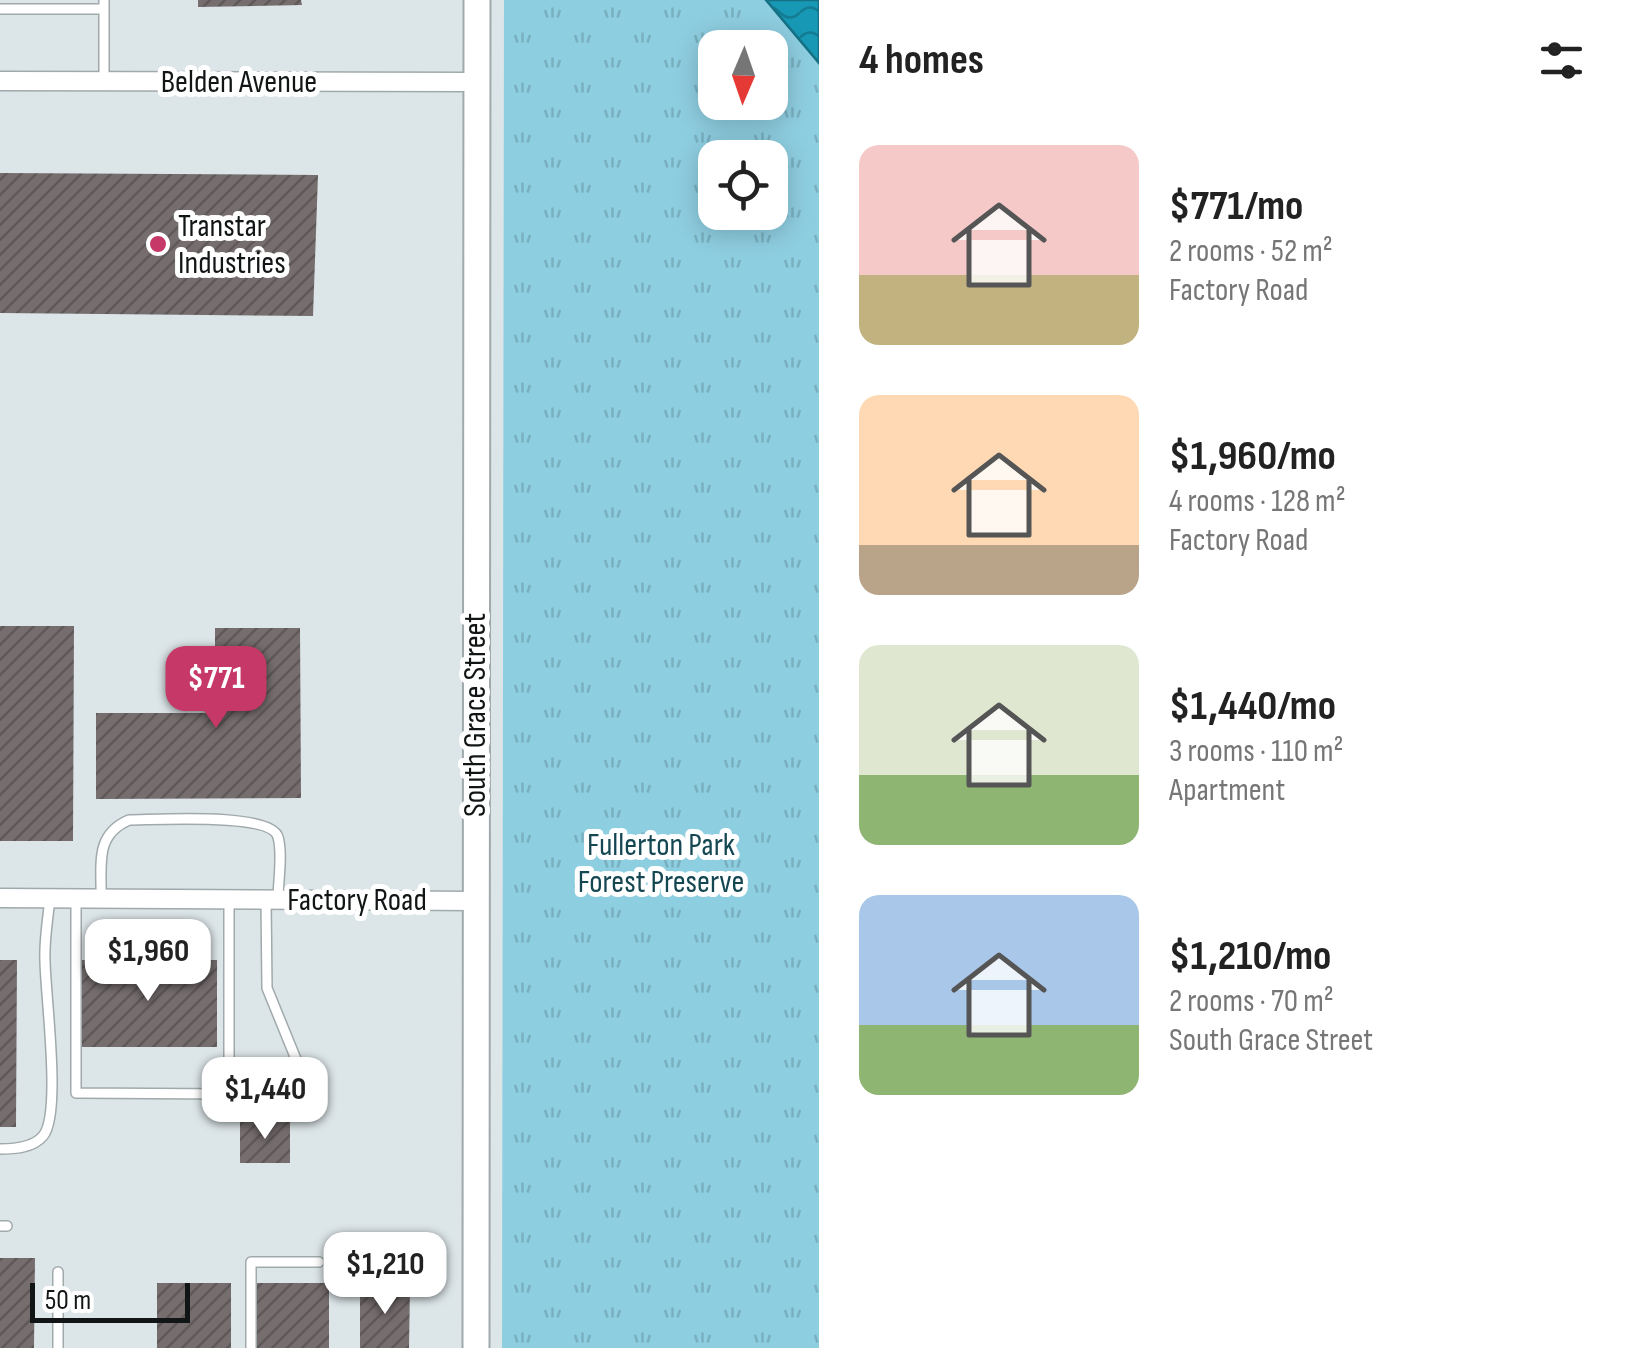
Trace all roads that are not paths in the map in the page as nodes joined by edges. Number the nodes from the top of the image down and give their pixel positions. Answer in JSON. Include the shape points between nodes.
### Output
{"nodes":[{"id":1,"x":477,"y":0,"type":"edge"},
{"id":2,"x":104,"y":5,"type":"edge"},
{"id":3,"x":0,"y":9,"type":"edge"},
{"id":4,"x":0,"y":82,"type":"edge"},
{"id":5,"x":104,"y":82,"type":"junction"},
{"id":6,"x":477,"y":82,"type":"junction"},
{"id":7,"x":0,"y":898,"type":"edge"},
{"id":8,"x":50,"y":898,"type":"junction"},
{"id":9,"x":76,"y":898,"type":"junction"},
{"id":10,"x":101,"y":899,"type":"junction"},
{"id":11,"x":230,"y":899,"type":"junction"},
{"id":12,"x":272,"y":900,"type":"junction"},
{"id":13,"x":474,"y":901,"type":"junction"},
{"id":14,"x":229,"y":1094,"type":"junction"},
{"id":15,"x":0,"y":1148,"type":"edge"},
{"id":16,"x":319,"y":1262,"type":"dead end"},
{"id":17,"x":58,"y":1272,"type":"dead end"},
{"id":18,"x":58,"y":1348,"type":"edge"},
{"id":19,"x":251,"y":1348,"type":"edge"},
{"id":20,"x":476,"y":1348,"type":"edge"}],
"edges":[{"from":1,"to":6,"type":"street","name":"South Grace Street"},
{"from":2,"to":3,"type":"lane"},
{"from":2,"to":5,"type":"lane"},
{"from":4,"to":5,"type":"street","name":"Belden Avenue"},
{"from":5,"to":6,"type":"street","name":"Belden Avenue"},
{"from":6,"to":13,"type":"street","name":"South Grace Street"},
{"from":7,"to":8,"type":"street","name":"Factory Road"},
{"from":8,"to":9,"type":"street","name":"Factory Road"},
{"from":8,"to":15,"type":"lane","via":[[44,958],[49,1126],[41,1139]]},
{"from":9,"to":10,"type":"street","name":"Factory Road"},
{"from":9,"to":14,"type":"lane","via":[[76,1093]]},
{"from":10,"to":11,"type":"street","name":"Factory Road"},
{"from":10,"to":12,"type":"lane","via":[[103,845],[112,828],[129,820],[234,820],[271,826],[278,836]]},
{"from":11,"to":12,"type":"street","name":"Factory Road"},
{"from":11,"to":14,"type":"lane"},
{"from":12,"to":13,"type":"street","name":"Factory Road"},
{"from":12,"to":14,"type":"lane","via":[[268,988],[298,1064],[288,1083],[240,1086]]},
{"from":13,"to":20,"type":"street","name":"South Grace Street"},
{"from":16,"to":19,"type":"lane","via":[[251,1262]]},
{"from":17,"to":18,"type":"lane"}]}
